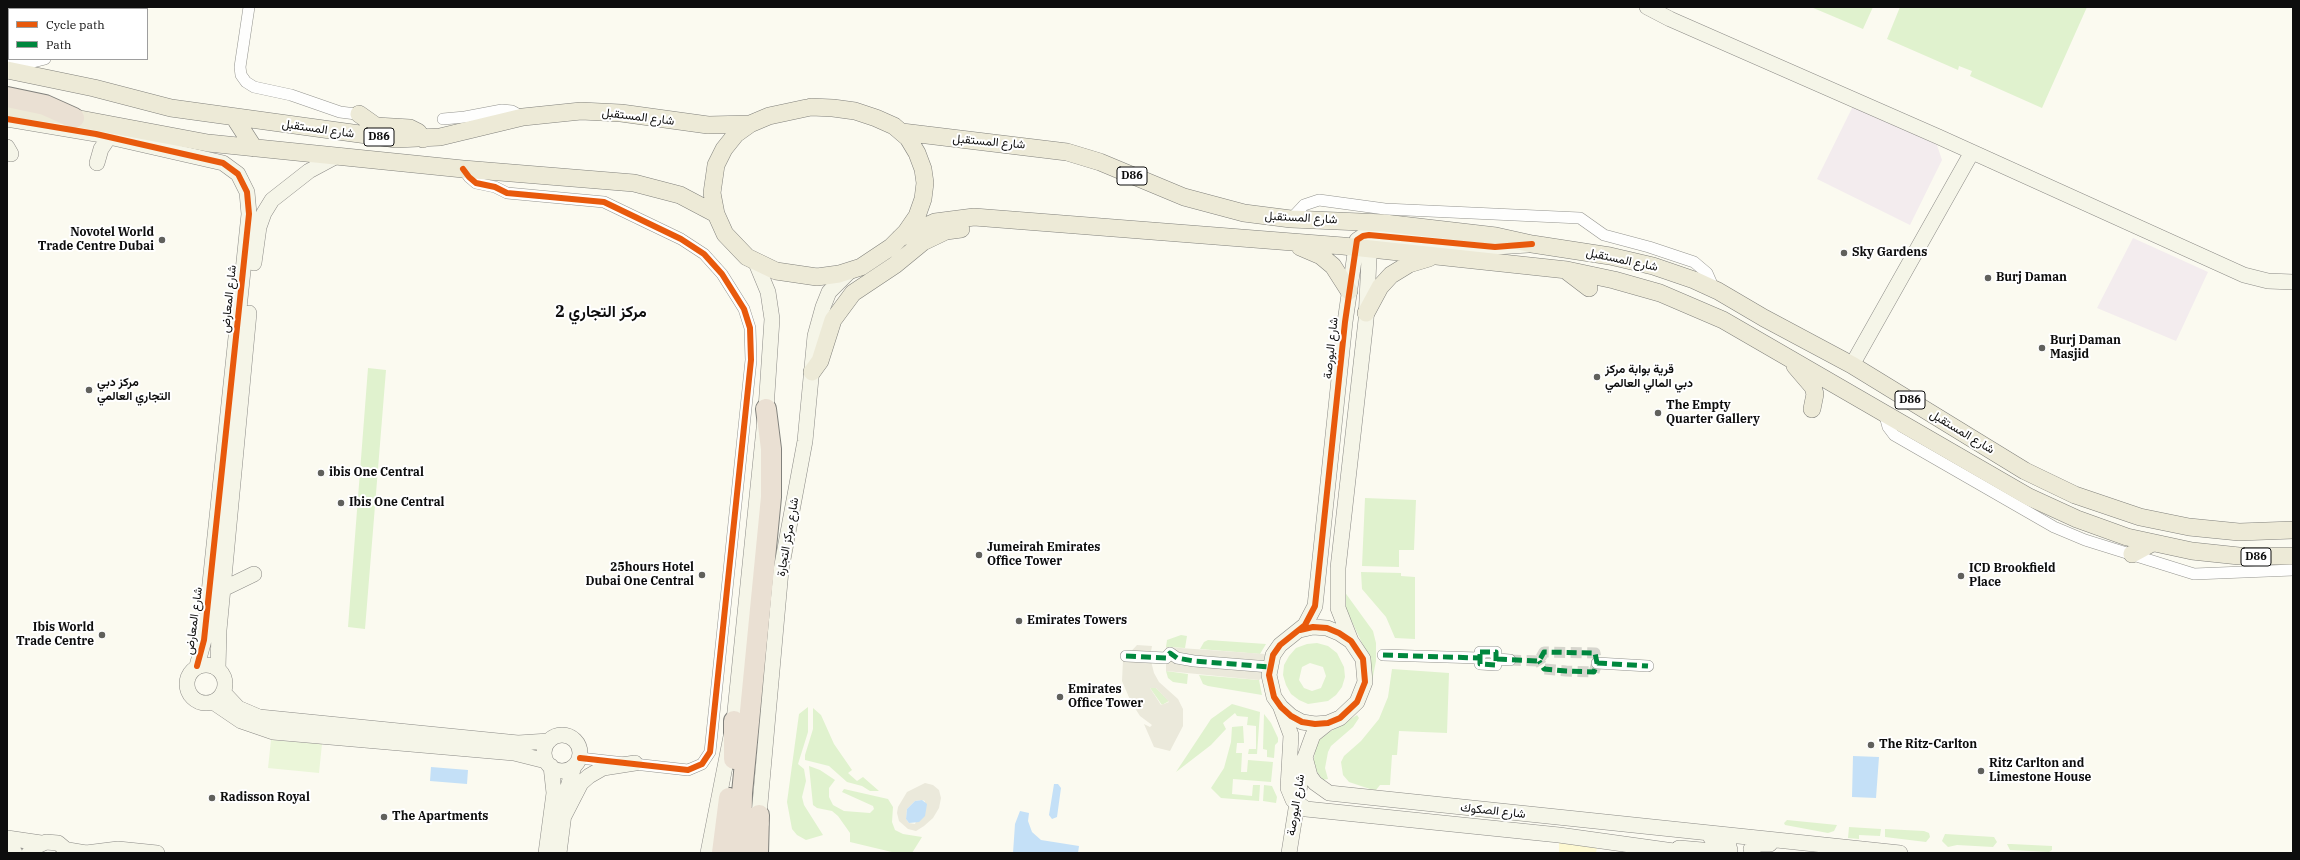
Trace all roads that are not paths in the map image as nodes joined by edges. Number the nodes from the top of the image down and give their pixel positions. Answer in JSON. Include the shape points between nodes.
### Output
{"nodes":[{"id":1,"x":249,"y":7,"type":"edge"},
{"id":2,"x":1647,"y":7,"type":"edge"},
{"id":3,"x":41,"y":60,"type":"edge"},
{"id":4,"x":7,"y":61,"type":"edge"},
{"id":5,"x":7,"y":70,"type":"edge"},
{"id":6,"x":7,"y":97,"type":"edge"},
{"id":7,"x":7,"y":108,"type":"edge"},
{"id":8,"x":367,"y":114,"type":"joint"},
{"id":9,"x":234,"y":117,"type":"junction"},
{"id":10,"x":523,"y":117,"type":"junction"},
{"id":11,"x":74,"y":118,"type":"junction"},
{"id":12,"x":7,"y":119,"type":"edge"},
{"id":13,"x":443,"y":119,"type":"dead end"},
{"id":14,"x":750,"y":124,"type":"junction"},
{"id":15,"x":113,"y":131,"type":"junction"},
{"id":16,"x":902,"y":132,"type":"junction"},
{"id":17,"x":424,"y":139,"type":"junction"},
{"id":18,"x":135,"y":143,"type":"joint"},
{"id":19,"x":254,"y":148,"type":"junction"},
{"id":20,"x":1972,"y":152,"type":"junction"},
{"id":21,"x":342,"y":157,"type":"junction"},
{"id":22,"x":97,"y":163,"type":"dead end"},
{"id":23,"x":463,"y":169,"type":"junction"},
{"id":24,"x":716,"y":214,"type":"junction"},
{"id":25,"x":1291,"y":219,"type":"junction"},
{"id":26,"x":1026,"y":221,"type":"junction"},
{"id":27,"x":900,"y":238,"type":"junction"},
{"id":28,"x":1364,"y":238,"type":"junction"},
{"id":29,"x":1289,"y":243,"type":"junction"},
{"id":30,"x":1439,"y":256,"type":"junction"},
{"id":31,"x":756,"y":263,"type":"junction"},
{"id":32,"x":1567,"y":270,"type":"junction"},
{"id":33,"x":850,"y":271,"type":"junction"},
{"id":34,"x":2293,"y":282,"type":"edge"},
{"id":35,"x":1589,"y":288,"type":"dead end"},
{"id":36,"x":1714,"y":289,"type":"junction"},
{"id":37,"x":1349,"y":290,"type":"junction"},
{"id":38,"x":1366,"y":312,"type":"junction"},
{"id":39,"x":1790,"y":357,"type":"junction"},
{"id":40,"x":1852,"y":365,"type":"junction"},
{"id":41,"x":812,"y":372,"type":"junction"},
{"id":42,"x":1836,"y":384,"type":"junction"},
{"id":43,"x":1812,"y":409,"type":"dead end"},
{"id":44,"x":766,"y":410,"type":"junction"},
{"id":45,"x":1884,"y":411,"type":"junction"},
{"id":46,"x":1941,"y":419,"type":"junction"},
{"id":47,"x":2293,"y":530,"type":"edge"},
{"id":48,"x":2152,"y":543,"type":"junction"},
{"id":49,"x":2293,"y":548,"type":"edge"},
{"id":50,"x":2132,"y":554,"type":"junction"},
{"id":51,"x":2285,"y":557,"type":"edge"},
{"id":52,"x":2293,"y":570,"type":"edge"},
{"id":53,"x":254,"y":574,"type":"dead end"},
{"id":54,"x":223,"y":589,"type":"junction"},
{"id":55,"x":1300,"y":630,"type":"junction"},
{"id":56,"x":1350,"y":640,"type":"junction"},
{"id":57,"x":1383,"y":655,"type":"dead end"},
{"id":58,"x":1126,"y":656,"type":"dead end"},
{"id":59,"x":1510,"y":660,"type":"tunnel mouth"},
{"id":60,"x":1597,"y":663,"type":"dead end"},
{"id":61,"x":197,"y":666,"type":"junction"},
{"id":62,"x":1648,"y":666,"type":"dead end"},
{"id":63,"x":1270,"y":667,"type":"junction"},
{"id":64,"x":218,"y":668,"type":"junction"},
{"id":65,"x":218,"y":697,"type":"junction"},
{"id":66,"x":1281,"y":707,"type":"junction"},
{"id":67,"x":734,"y":721,"type":"junction"},
{"id":68,"x":1328,"y":723,"type":"junction"},
{"id":69,"x":549,"y":740,"type":"junction"},
{"id":70,"x":1305,"y":757,"type":"junction"},
{"id":71,"x":577,"y":762,"type":"junction"},
{"id":72,"x":549,"y":764,"type":"junction"},
{"id":73,"x":635,"y":764,"type":"junction"},
{"id":74,"x":1296,"y":804,"type":"junction"},
{"id":75,"x":1322,"y":812,"type":"junction"},
{"id":76,"x":759,"y":815,"type":"junction"},
{"id":77,"x":563,"y":818,"type":"junction"},
{"id":78,"x":1703,"y":832,"type":"junction"},
{"id":79,"x":1291,"y":833,"type":"junction"},
{"id":80,"x":7,"y":838,"type":"edge"},
{"id":81,"x":1787,"y":842,"type":"junction"},
{"id":82,"x":7,"y":847,"type":"edge"},
{"id":83,"x":35,"y":848,"type":"edge"},
{"id":84,"x":1661,"y":849,"type":"junction"},
{"id":85,"x":69,"y":852,"type":"edge"},
{"id":86,"x":15,"y":853,"type":"edge"},
{"id":87,"x":157,"y":853,"type":"edge"},
{"id":88,"x":546,"y":853,"type":"edge"},
{"id":89,"x":559,"y":853,"type":"edge"},
{"id":90,"x":708,"y":853,"type":"edge"},
{"id":91,"x":722,"y":853,"type":"edge"},
{"id":92,"x":741,"y":853,"type":"edge"},
{"id":93,"x":758,"y":853,"type":"edge"},
{"id":94,"x":766,"y":853,"type":"edge"},
{"id":95,"x":1289,"y":853,"type":"edge"},
{"id":96,"x":1688,"y":853,"type":"edge"},
{"id":97,"x":1752,"y":853,"type":"edge"},
{"id":98,"x":1900,"y":853,"type":"edge"}],
"edges":[{"from":1,"to":8,"type":"street","via":[[240,66],[241,75],[246,82],[254,87],[291,95],[340,112]]},
{"from":2,"to":20,"type":"street","via":[[1670,20]]},
{"from":3,"to":4,"type":"street","via":[[29,63]]},
{"from":5,"to":9,"type":"main road","name":"شارع المستقبل","number":"D86","via":[[94,88],[171,108]]},
{"from":6,"to":11,"type":"highway","via":[[45,105]]},
{"from":7,"to":11,"type":"main road","name":"شارع المستقبل"},
{"from":8,"to":17,"type":"main road","via":[[366,121],[376,126],[410,128]]},
{"from":9,"to":17,"type":"main road","name":"شارع المستقبل","number":"D86","via":[[384,138]]},
{"from":9,"to":19,"type":"main road"},
{"from":10,"to":13,"type":"street","via":[[512,111],[502,110]]},
{"from":10,"to":14,"type":"main road","name":"شارع المستقبل","number":"D86","via":[[561,112],[601,112],[641,115],[692,124]]},
{"from":10,"to":17,"type":"main road","name":"شارع المستقبل","number":"D86","via":[[455,135]]},
{"from":11,"to":15,"type":"main road","name":"شارع المستقبل"},
{"from":12,"to":15,"type":"street"},
{"from":14,"to":16,"type":"main road","via":[[788,110],[833,108],[876,118]]},
{"from":14,"to":24,"type":"main road","via":[[729,141],[716,165],[712,188]]},
{"from":15,"to":18,"type":"main road","via":[[124,134]]},
{"from":15,"to":19,"type":"main road","name":"شارع المستقبل"},
{"from":15,"to":22,"type":"street","via":[[101,149]]},
{"from":16,"to":25,"type":"main road","name":"شارع المستقبل","number":"D86","via":[[1067,152],[1100,162],[1201,203],[1244,213]]},
{"from":16,"to":27,"type":"main road","via":[[917,153],[925,183],[917,216]]},
{"from":18,"to":61,"type":"street","name":"شارع المعارض","via":[[223,163],[238,174],[248,198],[249,214],[204,640]]},
{"from":19,"to":21,"type":"main road","name":"شارع المستقبل"},
{"from":20,"to":34,"type":"street","via":[[2244,275],[2268,281]]},
{"from":20,"to":40,"type":"street"},
{"from":21,"to":23,"type":"main road","name":"شارع المستقبل","number":"D86"},
{"from":21,"to":54,"type":"street","name":"شارع المعارض","via":[[309,172],[277,195],[264,213],[259,227]]},
{"from":23,"to":24,"type":"main road","name":"شارع المستقبل","number":"D86","via":[[634,183],[680,195]]},
{"from":23,"to":73,"type":"street","via":[[476,183],[495,187],[507,193],[594,201],[611,205],[689,243],[704,254],[722,274],[744,310],[750,328],[751,344],[710,752],[702,764],[688,770]]},
{"from":24,"to":31,"type":"main road","via":[[731,242]]},
{"from":25,"to":28,"type":"main road","name":"شارع المستقبل","number":"D86"},
{"from":25,"to":36,"type":"street","via":[[1304,205],[1319,200],[1385,209],[1580,218],[1604,235],[1694,262],[1707,273]]},
{"from":26,"to":27,"type":"main road","name":"شارع المستقبل","number":"D86","via":[[974,217],[948,219]]},
{"from":26,"to":29,"type":"main road","name":"شارع المستقبل","number":"D86","via":[[1183,232]]},
{"from":26,"to":41,"type":"main road","via":[[1009,226],[955,229],[923,242],[895,266],[861,286],[845,301],[832,320],[820,361]]},
{"from":27,"to":33,"type":"main road","via":[[882,254]]},
{"from":28,"to":29,"type":"main road","name":"شارع المستقبل","number":"D86"},
{"from":28,"to":30,"type":"main road","name":"شارع المستقبل","number":"D86"},
{"from":28,"to":36,"type":"main road","name":"شارع المستقبل","number":"D86","via":[[1496,236],[1632,260],[1674,272]]},
{"from":28,"to":37,"type":"street","name":"شارع البورصة"},
{"from":28,"to":38,"type":"street"},
{"from":29,"to":37,"type":"main road","via":[[1328,261],[1338,271]]},
{"from":30,"to":32,"type":"main road","name":"شارع المستقبل","number":"D86"},
{"from":30,"to":38,"type":"main road","via":[[1409,264],[1391,276],[1380,287]]},
{"from":31,"to":33,"type":"main road","via":[[776,271],[807,276],[828,276]]},
{"from":31,"to":44,"type":"street","via":[[768,292],[772,319]]},
{"from":32,"to":35,"type":"main road"},
{"from":32,"to":39,"type":"main road","name":"شارع المستقبل","number":"D86","via":[[1632,284],[1683,302],[1723,320]]},
{"from":33,"to":41,"type":"street","name":"شارع مركز التجارة","via":[[835,284],[822,307],[815,336]]},
{"from":36,"to":40,"type":"main road","name":"شارع المستقبل","number":"D86"},
{"from":37,"to":55,"type":"street","name":"شارع البورصة","via":[[1316,599],[1313,613]]},
{"from":38,"to":56,"type":"street","via":[[1338,568],[1338,608]]},
{"from":39,"to":42,"type":"main road","name":"شارع المستقبل","number":"D86"},
{"from":39,"to":43,"type":"main road","via":[[1813,387],[1815,394]]},
{"from":40,"to":46,"type":"main road","name":"شارع المستقبل","number":"D86"},
{"from":41,"to":76,"type":"street","name":"شارع مركز التجارة","via":[[802,463],[781,570]]},
{"from":42,"to":45,"type":"main road","name":"شارع المستقبل","number":"D86"},
{"from":42,"to":46,"type":"main road","via":[[1858,381],[1915,415]]},
{"from":44,"to":67,"type":"street"},
{"from":44,"to":92,"type":"highway","via":[[771,442],[771,497],[742,792]]},
{"from":45,"to":48,"type":"main road","name":"شارع المستقبل","number":"D86","via":[[2041,502],[2101,528]]},
{"from":45,"to":50,"type":"street","via":[[1892,433],[1922,451],[2054,527],[2100,546]]},
{"from":46,"to":47,"type":"main road","name":"شارع المستقبل","number":"D86","via":[[2025,471],[2075,495],[2116,510],[2165,523],[2214,530]]},
{"from":48,"to":50,"type":"main road"},
{"from":48,"to":51,"type":"main road","name":"شارع المستقبل","number":"D86","via":[[2219,555]]},
{"from":49,"to":51,"type":"street"},
{"from":50,"to":52,"type":"street","via":[[2194,574]]},
{"from":53,"to":54,"type":"street"},
{"from":54,"to":64,"type":"street","name":"شارع المعارض"},
{"from":55,"to":56,"type":"street","via":[[1313,627],[1327,628],[1339,632]]},
{"from":55,"to":63,"type":"street","via":[[1280,644],[1273,655]]},
{"from":56,"to":68,"type":"street","via":[[1358,649],[1365,670],[1362,692],[1350,711]]},
{"from":57,"to":59,"type":"street","via":[[1479,658],[1480,664],[1496,665],[1497,659]]},
{"from":58,"to":63,"type":"street"},
{"from":60,"to":62,"type":"street"},
{"from":61,"to":64,"type":"street","via":[[211,665]]},
{"from":61,"to":65,"type":"street","via":[[188,677],[188,692],[196,700]]},
{"from":63,"to":66,"type":"street","via":[[1271,690]]},
{"from":64,"to":65,"type":"street","via":[[224,676]]},
{"from":65,"to":69,"type":"street","via":[[252,715],[309,716],[518,743]]},
{"from":65,"to":72,"type":"street","via":[[241,721],[273,732],[514,753]]},
{"from":66,"to":68,"type":"street","via":[[1302,722]]},
{"from":66,"to":74,"type":"street","via":[[1291,735],[1287,784]]},
{"from":67,"to":90,"type":"street"},
{"from":67,"to":91,"type":"highway","via":[[733,768]]},
{"from":68,"to":70,"type":"street","via":[[1313,735]]},
{"from":69,"to":71,"type":"street","via":[[560,735],[570,736],[578,743]]},
{"from":69,"to":72,"type":"street","via":[[544,750]]},
{"from":70,"to":74,"type":"street","name":"شارع البورصة"},
{"from":70,"to":78,"type":"street","name":"شارع الصكوك","via":[[1306,768],[1315,783],[1329,793],[1338,795]]},
{"from":71,"to":72,"type":"street","via":[[565,770]]},
{"from":71,"to":73,"type":"street"},
{"from":71,"to":77,"type":"street","via":[[567,790]]},
{"from":72,"to":88,"type":"street","via":[[554,793]]},
{"from":73,"to":77,"type":"street","via":[[603,768],[589,776],[581,784]]},
{"from":74,"to":75,"type":"street","name":"شارع الصكوك"},
{"from":74,"to":79,"type":"street","name":"شارع البورصة"},
{"from":75,"to":79,"type":"street","via":[[1306,819]]},
{"from":75,"to":84,"type":"street","name":"شارع الصكوك","via":[[1559,835]]},
{"from":76,"to":93,"type":"highway"},
{"from":76,"to":94,"type":"street","name":"شارع مركز التجارة"},
{"from":77,"to":89,"type":"street"},
{"from":78,"to":81,"type":"street","name":"شارع الصكوك"},
{"from":78,"to":84,"type":"street","via":[[1713,839],[1728,843],[1730,850],[1725,852],[1668,846]]},
{"from":79,"to":95,"type":"street","name":"شارع البورصة"},
{"from":80,"to":83,"type":"street"},
{"from":81,"to":97,"type":"street","via":[[1754,844]]},
{"from":81,"to":98,"type":"street"},
{"from":82,"to":86,"type":"street"},
{"from":83,"to":85,"type":"street","via":[[58,843]]},
{"from":84,"to":96,"type":"street","name":"شارع الصكوك"},
{"from":85,"to":87,"type":"street","via":[[86,853],[118,849]]}]}
